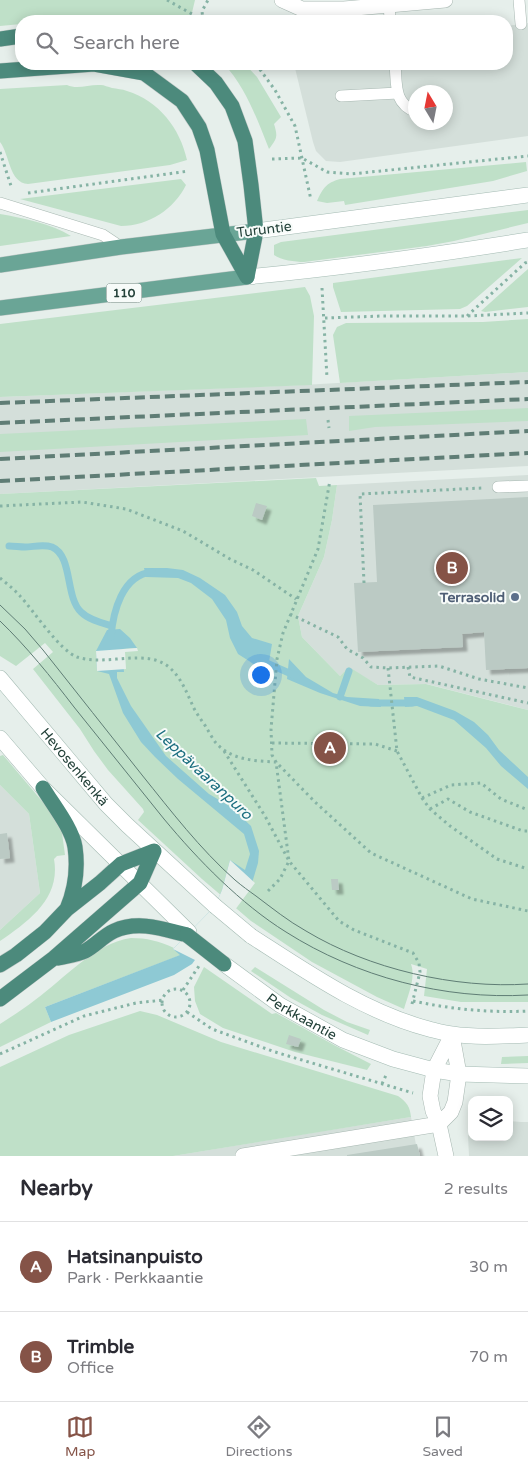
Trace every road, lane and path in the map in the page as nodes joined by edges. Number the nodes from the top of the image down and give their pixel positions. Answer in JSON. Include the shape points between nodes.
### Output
{"nodes":[{"id":1,"x":167,"y":0,"type":"edge"},
{"id":2,"x":208,"y":0,"type":"edge"},
{"id":3,"x":282,"y":0,"type":"edge"},
{"id":4,"x":444,"y":0,"type":"edge"},
{"id":5,"x":519,"y":0,"type":"edge"},
{"id":6,"x":388,"y":3,"type":"edge"},
{"id":7,"x":193,"y":15,"type":"edge"},
{"id":8,"x":202,"y":15,"type":"edge"},
{"id":9,"x":521,"y":24,"type":"dead end"},
{"id":10,"x":15,"y":37,"type":"edge"},
{"id":11,"x":0,"y":39,"type":"edge"},
{"id":12,"x":15,"y":70,"type":"edge"},
{"id":13,"x":124,"y":70,"type":"edge"},
{"id":14,"x":202,"y":70,"type":"edge"},
{"id":15,"x":261,"y":70,"type":"edge"},
{"id":16,"x":396,"y":70,"type":"edge"},
{"id":17,"x":0,"y":71,"type":"edge"},
{"id":18,"x":398,"y":93,"type":"junction"},
{"id":19,"x":341,"y":96,"type":"dead end"},
{"id":20,"x":408,"y":109,"type":"edge"},
{"id":21,"x":0,"y":152,"type":"edge"},
{"id":22,"x":528,"y":156,"type":"edge"},
{"id":23,"x":302,"y":158,"type":"junction"},
{"id":24,"x":272,"y":160,"type":"dead end"},
{"id":25,"x":188,"y":171,"type":"dead end"},
{"id":26,"x":23,"y":194,"type":"dead end"},
{"id":27,"x":14,"y":195,"type":"dead end"},
{"id":28,"x":528,"y":195,"type":"edge"},
{"id":29,"x":312,"y":200,"type":"dead end"},
{"id":30,"x":0,"y":203,"type":"edge"},
{"id":31,"x":256,"y":230,"type":"junction"},
{"id":32,"x":223,"y":234,"type":"junction"},
{"id":33,"x":528,"y":240,"type":"edge"},
{"id":34,"x":121,"y":247,"type":"junction"},
{"id":35,"x":528,"y":262,"type":"edge"},
{"id":36,"x":0,"y":264,"type":"edge"},
{"id":37,"x":247,"y":277,"type":"junction"},
{"id":38,"x":322,"y":284,"type":"dead end"},
{"id":39,"x":0,"y":308,"type":"edge"},
{"id":40,"x":528,"y":313,"type":"edge"},
{"id":41,"x":467,"y":316,"type":"junction"},
{"id":42,"x":325,"y":318,"type":"junction"},
{"id":43,"x":327,"y":378,"type":"dead end"},
{"id":44,"x":328,"y":420,"type":"dead end"},
{"id":45,"x":328,"y":428,"type":"dead end"},
{"id":46,"x":330,"y":480,"type":"dead end"},
{"id":47,"x":528,"y":486,"type":"edge"},
{"id":48,"x":498,"y":487,"type":"joint"},
{"id":49,"x":0,"y":506,"type":"edge"},
{"id":50,"x":0,"y":578,"type":"edge"},
{"id":51,"x":364,"y":583,"type":"dead end"},
{"id":52,"x":296,"y":599,"type":"junction"},
{"id":53,"x":290,"y":614,"type":"junction"},
{"id":54,"x":408,"y":667,"type":"junction"},
{"id":55,"x":388,"y":668,"type":"junction"},
{"id":56,"x":0,"y":678,"type":"edge"},
{"id":57,"x":528,"y":688,"type":"edge"},
{"id":58,"x":528,"y":703,"type":"edge"},
{"id":59,"x":0,"y":738,"type":"edge"},
{"id":60,"x":272,"y":743,"type":"junction"},
{"id":61,"x":222,"y":748,"type":"junction"},
{"id":62,"x":397,"y":752,"type":"junction"},
{"id":63,"x":276,"y":762,"type":"junction"},
{"id":64,"x":43,"y":788,"type":"junction"},
{"id":65,"x":422,"y":798,"type":"junction"},
{"id":66,"x":430,"y":809,"type":"junction"},
{"id":67,"x":528,"y":810,"type":"edge"},
{"id":68,"x":528,"y":832,"type":"edge"},
{"id":69,"x":154,"y":851,"type":"junction"},
{"id":70,"x":289,"y":861,"type":"junction"},
{"id":71,"x":121,"y":864,"type":"junction"},
{"id":72,"x":528,"y":869,"type":"edge"},
{"id":73,"x":140,"y":883,"type":"junction"},
{"id":74,"x":268,"y":891,"type":"dead end"},
{"id":75,"x":67,"y":909,"type":"junction"},
{"id":76,"x":528,"y":911,"type":"edge"},
{"id":77,"x":188,"y":933,"type":"junction"},
{"id":78,"x":54,"y":958,"type":"junction"},
{"id":79,"x":224,"y":964,"type":"joint"},
{"id":80,"x":0,"y":965,"type":"edge"},
{"id":81,"x":199,"y":966,"type":"dead end"},
{"id":82,"x":419,"y":975,"type":"dead end"},
{"id":83,"x":183,"y":990,"type":"junction"},
{"id":84,"x":0,"y":999,"type":"edge"},
{"id":85,"x":163,"y":1000,"type":"junction"},
{"id":86,"x":413,"y":1001,"type":"dead end"},
{"id":87,"x":528,"y":1011,"type":"edge"},
{"id":88,"x":187,"y":1012,"type":"junction"},
{"id":89,"x":452,"y":1034,"type":"junction"},
{"id":90,"x":528,"y":1035,"type":"edge"},
{"id":91,"x":0,"y":1054,"type":"edge"},
{"id":92,"x":434,"y":1070,"type":"junction"},
{"id":93,"x":459,"y":1074,"type":"junction"},
{"id":94,"x":528,"y":1076,"type":"edge"},
{"id":95,"x":410,"y":1093,"type":"dead end"},
{"id":96,"x":439,"y":1124,"type":"junction"},
{"id":97,"x":243,"y":1156,"type":"edge"},
{"id":98,"x":446,"y":1156,"type":"edge"}],
"edges":[{"from":1,"to":7,"type":"path"},
{"from":2,"to":8,"type":"path"},
{"from":3,"to":6,"type":"main road","via":[[302,9],[344,9]]},
{"from":4,"to":6,"type":"main road"},
{"from":5,"to":9,"type":"lane"},
{"from":10,"to":11,"type":"highway"},
{"from":12,"to":17,"type":"highway"},
{"from":13,"to":32,"type":"highway","via":[[144,74],[182,101],[199,127],[207,150]]},
{"from":14,"to":31,"type":"highway","via":[[232,106],[245,140]]},
{"from":15,"to":23,"type":"path","via":[[276,90],[295,126]]},
{"from":16,"to":18,"type":"lane"},
{"from":18,"to":19,"type":"lane"},
{"from":18,"to":20,"type":"lane","via":[[401,103]]},
{"from":21,"to":27,"type":"path"},
{"from":22,"to":23,"type":"path","via":[[352,174],[327,172]]},
{"from":23,"to":24,"type":"path"},
{"from":23,"to":29,"type":"path"},
{"from":25,"to":26,"type":"path"},
{"from":28,"to":31,"type":"main road","name":"Turuntie"},
{"from":30,"to":34,"type":"lane","via":[[103,235]]},
{"from":31,"to":32,"type":"main road","name":"Turuntie"},
{"from":31,"to":37,"type":"highway"},
{"from":32,"to":34,"type":"main road","name":"Turuntie"},
{"from":32,"to":37,"type":"highway"},
{"from":33,"to":37,"type":"main road","number":"110","via":[[307,272]]},
{"from":34,"to":36,"type":"main road","name":"Turuntie"},
{"from":35,"to":41,"type":"path"},
{"from":37,"to":39,"type":"main road","number":"110"},
{"from":38,"to":42,"type":"path"},
{"from":40,"to":41,"type":"path"},
{"from":41,"to":42,"type":"path"},
{"from":42,"to":43,"type":"path"},
{"from":44,"to":45,"type":"path"},
{"from":46,"to":52,"type":"path","via":[[318,549]]},
{"from":47,"to":48,"type":"lane"},
{"from":48,"to":51,"type":"path","via":[[360,494]]},
{"from":49,"to":52,"type":"path","via":[[82,502],[126,509],[183,531],[253,570]]},
{"from":50,"to":61,"type":"path","via":[[76,656],[97,661],[157,660],[169,667],[180,678],[194,708]]},
{"from":52,"to":53,"type":"path"},
{"from":53,"to":55,"type":"path","via":[[338,637],[371,667]]},
{"from":53,"to":60,"type":"path","via":[[277,659]]},
{"from":54,"to":55,"type":"path"},
{"from":54,"to":57,"type":"path","via":[[439,666],[479,680]]},
{"from":54,"to":58,"type":"path","via":[[410,677]]},
{"from":55,"to":62,"type":"path"},
{"from":56,"to":69,"type":"main road","name":"Hevosenkenkä","via":[[106,804]]},
{"from":59,"to":64,"type":"main road"},
{"from":60,"to":62,"type":"path","via":[[375,744]]},
{"from":60,"to":63,"type":"path"},
{"from":61,"to":63,"type":"path","via":[[253,761]]},
{"from":61,"to":70,"type":"path"},
{"from":62,"to":65,"type":"path"},
{"from":63,"to":70,"type":"path"},
{"from":63,"to":76,"type":"path","via":[[371,853],[472,899]]},
{"from":64,"to":71,"type":"main road"},
{"from":64,"to":75,"type":"highway","via":[[75,846],[76,880]]},
{"from":65,"to":66,"type":"path"},
{"from":65,"to":67,"type":"path","via":[[451,785],[481,783],[501,799]]},
{"from":66,"to":68,"type":"path","via":[[448,799],[470,812]]},
{"from":66,"to":72,"type":"path","via":[[497,859]]},
{"from":69,"to":71,"type":"highway"},
{"from":69,"to":73,"type":"highway"},
{"from":69,"to":89,"type":"main road","bridge":true,"via":[[251,936],[320,980],[383,1014]]},
{"from":70,"to":74,"type":"path","via":[[280,879]]},
{"from":70,"to":82,"type":"path","via":[[340,922],[414,953],[420,963]]},
{"from":71,"to":73,"type":"main road"},
{"from":71,"to":75,"type":"highway"},
{"from":73,"to":77,"type":"main road"},
{"from":73,"to":78,"type":"highway"},
{"from":75,"to":80,"type":"highway","via":[[45,932]]},
{"from":77,"to":78,"type":"highway","via":[[153,926],[124,927],[112,931],[84,951]]},
{"from":77,"to":79,"type":"highway","bridge":true},
{"from":78,"to":84,"type":"highway"},
{"from":79,"to":92,"type":"main road","name":"Perkkaantie","via":[[280,1006],[342,1040]]},
{"from":81,"to":83,"type":"path"},
{"from":83,"to":85,"type":"path","via":[[170,990]]},
{"from":83,"to":88,"type":"path","via":[[190,1000]]},
{"from":85,"to":88,"type":"path","via":[[170,1015],[179,1016]]},
{"from":85,"to":91,"type":"path","via":[[84,1016]]},
{"from":86,"to":87,"type":"path","via":[[461,1009]]},
{"from":88,"to":95,"type":"path","via":[[212,1029],[275,1052]]},
{"from":89,"to":90,"type":"main road"},
{"from":89,"to":92,"type":"main road"},
{"from":89,"to":93,"type":"main road"},
{"from":92,"to":93,"type":"main road","name":"Perkkaantie"},
{"from":92,"to":96,"type":"main road","via":[[430,1096]]},
{"from":93,"to":94,"type":"main road","name":"Perkkaantie"},
{"from":93,"to":96,"type":"main road","via":[[451,1112]]},
{"from":96,"to":97,"type":"main road"},
{"from":96,"to":98,"type":"main road"}]}
